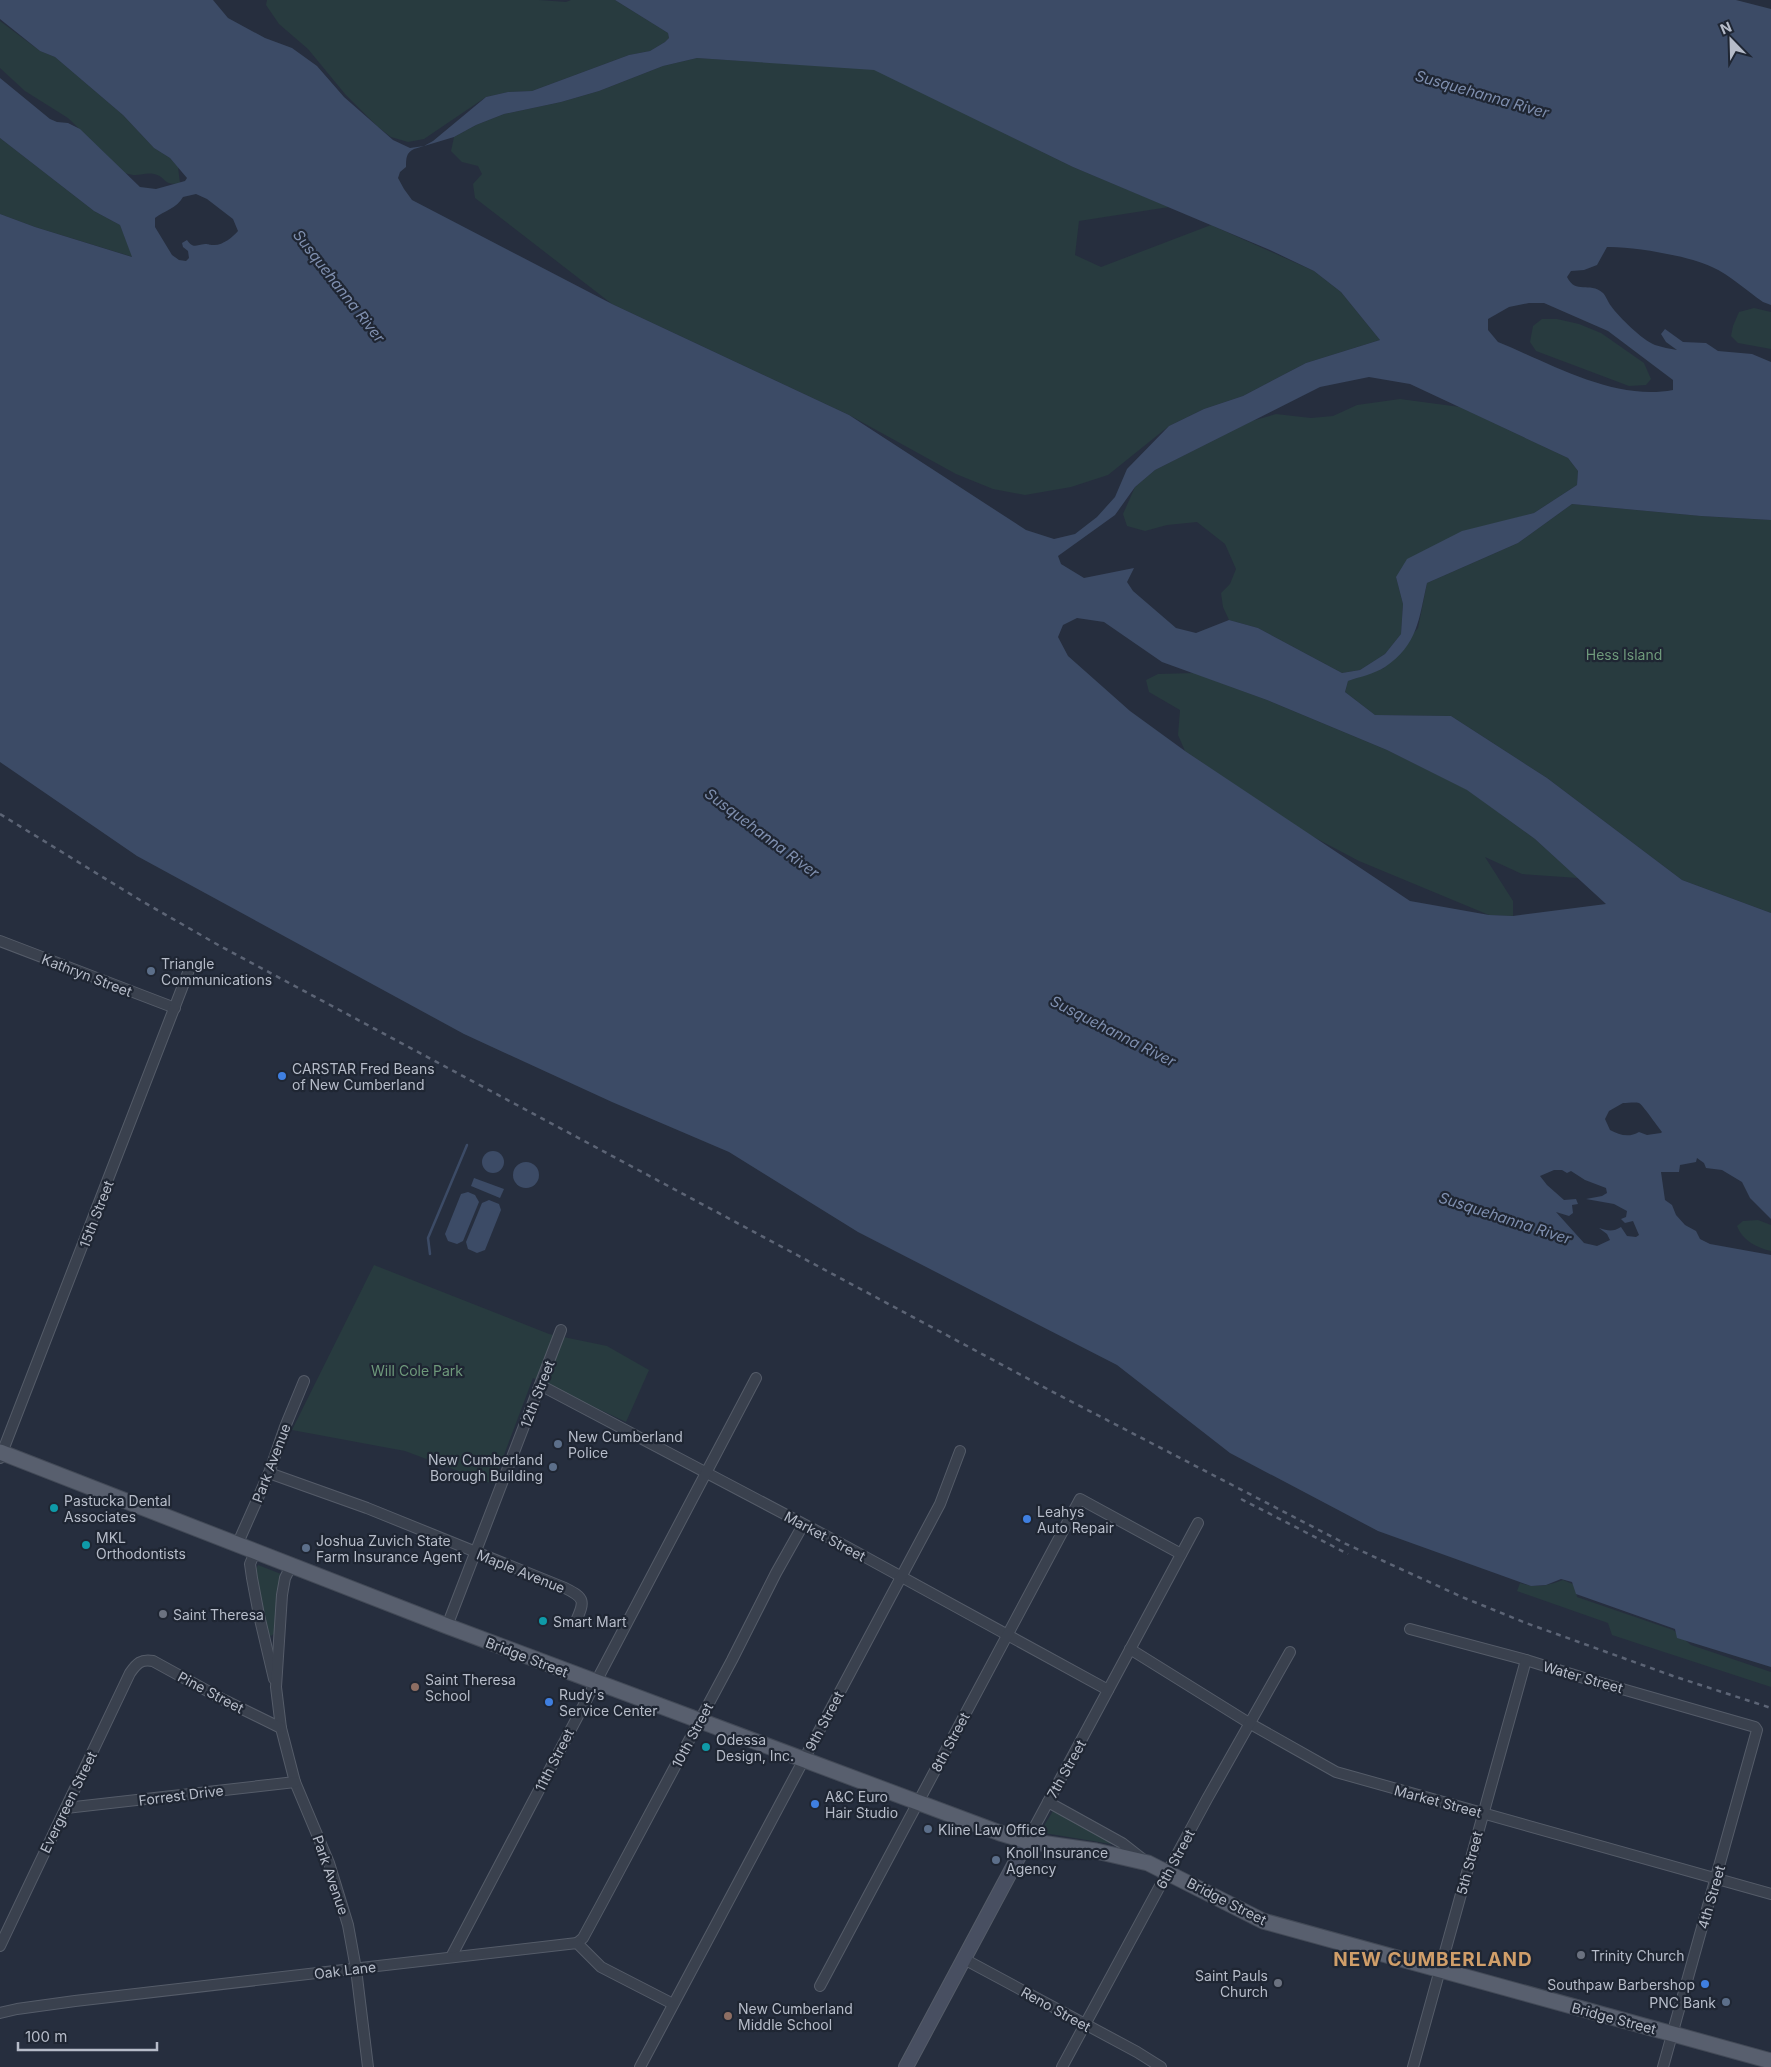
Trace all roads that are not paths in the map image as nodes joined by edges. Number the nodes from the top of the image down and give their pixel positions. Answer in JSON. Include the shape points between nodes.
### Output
{"nodes":[{"id":1,"x":0,"y":941,"type":"edge"},
{"id":2,"x":189,"y":970,"type":"dead end"},
{"id":3,"x":175,"y":1008,"type":"junction"},
{"id":4,"x":562,"y":1330,"type":"dead end"},
{"id":5,"x":756,"y":1378,"type":"dead end"},
{"id":6,"x":304,"y":1381,"type":"dead end"},
{"id":7,"x":540,"y":1385,"type":"junction"},
{"id":8,"x":960,"y":1451,"type":"dead end"},
{"id":9,"x":1,"y":1454,"type":"edge"},
{"id":10,"x":269,"y":1473,"type":"junction"},
{"id":11,"x":707,"y":1473,"type":"junction"},
{"id":12,"x":1198,"y":1523,"type":"dead end"},
{"id":13,"x":803,"y":1525,"type":"junction"},
{"id":14,"x":237,"y":1545,"type":"junction"},
{"id":15,"x":255,"y":1552,"type":"junction"},
{"id":16,"x":475,"y":1552,"type":"junction"},
{"id":17,"x":1181,"y":1554,"type":"junction"},
{"id":18,"x":291,"y":1566,"type":"junction"},
{"id":19,"x":901,"y":1576,"type":"junction"},
{"id":20,"x":576,"y":1621,"type":"dead end"},
{"id":21,"x":447,"y":1626,"type":"junction"},
{"id":22,"x":1410,"y":1629,"type":"dead end"},
{"id":23,"x":1008,"y":1635,"type":"junction"},
{"id":24,"x":1130,"y":1649,"type":"junction"},
{"id":25,"x":1290,"y":1652,"type":"dead end"},
{"id":26,"x":1526,"y":1660,"type":"junction"},
{"id":27,"x":140,"y":1661,"type":"joint"},
{"id":28,"x":595,"y":1682,"type":"junction"},
{"id":29,"x":276,"y":1687,"type":"junction"},
{"id":30,"x":1108,"y":1690,"type":"junction"},
{"id":31,"x":700,"y":1721,"type":"junction"},
{"id":32,"x":1249,"y":1723,"type":"junction"},
{"id":33,"x":1755,"y":1727,"type":"joint"},
{"id":34,"x":281,"y":1728,"type":"junction"},
{"id":35,"x":804,"y":1759,"type":"junction"},
{"id":36,"x":295,"y":1782,"type":"junction"},
{"id":37,"x":918,"y":1802,"type":"junction"},
{"id":38,"x":1048,"y":1802,"type":"junction"},
{"id":39,"x":66,"y":1808,"type":"junction"},
{"id":40,"x":1483,"y":1814,"type":"junction"},
{"id":41,"x":1026,"y":1842,"type":"junction"},
{"id":42,"x":1148,"y":1863,"type":"junction"},
{"id":43,"x":1168,"y":1872,"type":"junction"},
{"id":44,"x":1717,"y":1878,"type":"junction"},
{"id":45,"x":1771,"y":1894,"type":"edge"},
{"id":46,"x":577,"y":1943,"type":"junction"},
{"id":47,"x":0,"y":1946,"type":"edge"},
{"id":48,"x":451,"y":1957,"type":"junction"},
{"id":49,"x":964,"y":1959,"type":"junction"},
{"id":50,"x":356,"y":1969,"type":"junction"},
{"id":51,"x":1440,"y":1969,"type":"junction"},
{"id":52,"x":820,"y":1986,"type":"dead end"},
{"id":53,"x":673,"y":2004,"type":"junction"},
{"id":54,"x":0,"y":2013,"type":"edge"},
{"id":55,"x":1084,"y":2025,"type":"junction"},
{"id":56,"x":1672,"y":2033,"type":"junction"},
{"id":57,"x":1771,"y":2061,"type":"edge"},
{"id":58,"x":368,"y":2067,"type":"edge"},
{"id":59,"x":640,"y":2067,"type":"edge"},
{"id":60,"x":906,"y":2067,"type":"edge"},
{"id":61,"x":1062,"y":2067,"type":"edge"},
{"id":62,"x":1161,"y":2067,"type":"edge"},
{"id":63,"x":1413,"y":2067,"type":"edge"},
{"id":64,"x":1663,"y":2067,"type":"edge"}],
"edges":[{"from":1,"to":3,"type":"street","name":"Kathryn Street"},
{"from":2,"to":3,"type":"street","name":"15th Street"},
{"from":3,"to":9,"type":"street","name":"15th Street"},
{"from":4,"to":7,"type":"street","name":"12th Street"},
{"from":5,"to":11,"type":"street","name":"11th Street"},
{"from":6,"to":10,"type":"street","name":"Park Avenue"},
{"from":7,"to":11,"type":"street","name":"Market Street"},
{"from":7,"to":16,"type":"street","name":"12th Street"},
{"from":8,"to":19,"type":"street","name":"9th Street","via":[[940,1504]]},
{"from":9,"to":14,"type":"main road","name":"Bridge Street"},
{"from":10,"to":14,"type":"street","name":"Park Avenue"},
{"from":10,"to":16,"type":"street","name":"Maple Avenue"},
{"from":11,"to":13,"type":"street","name":"Market Street"},
{"from":11,"to":28,"type":"street","name":"11th Street"},
{"from":12,"to":17,"type":"street","name":"7th Street"},
{"from":13,"to":19,"type":"street","name":"Market Street"},
{"from":13,"to":31,"type":"street","name":"10th Street"},
{"from":14,"to":15,"type":"main road","name":"Bridge Street"},
{"from":15,"to":18,"type":"main road","name":"Bridge Street"},
{"from":15,"to":29,"type":"street","name":"Park Avenue","via":[[250,1564],[252,1578]]},
{"from":16,"to":20,"type":"street","name":"Maple Avenue","via":[[577,1594],[583,1603]]},
{"from":16,"to":21,"type":"street","name":"12th Street"},
{"from":17,"to":23,"type":"street","name":"8th Street","via":[[1080,1499]]},
{"from":17,"to":24,"type":"street","name":"7th Street"},
{"from":18,"to":21,"type":"main road","name":"Bridge Street"},
{"from":18,"to":29,"type":"street","name":"Park Avenue","via":[[282,1589]]},
{"from":19,"to":23,"type":"street","name":"Market Street"},
{"from":19,"to":35,"type":"street","name":"9th Street"},
{"from":21,"to":28,"type":"main road","name":"Bridge Street"},
{"from":22,"to":26,"type":"street","name":"Water Street"},
{"from":23,"to":30,"type":"street","name":"Market Street"},
{"from":23,"to":37,"type":"street","name":"8th Street"},
{"from":24,"to":30,"type":"street","name":"7th Street"},
{"from":24,"to":32,"type":"street","name":"Market Street"},
{"from":25,"to":32,"type":"street","name":"6th Street"},
{"from":26,"to":33,"type":"street","name":"Water Street"},
{"from":26,"to":40,"type":"street","name":"5th Street"},
{"from":27,"to":34,"type":"street","name":"Pine Street","via":[[153,1662]]},
{"from":27,"to":39,"type":"street","name":"Evergreen Street","via":[[130,1673]]},
{"from":28,"to":31,"type":"main road","name":"Bridge Street"},
{"from":28,"to":48,"type":"street","name":"11th Street"},
{"from":29,"to":34,"type":"street","name":"Park Avenue"},
{"from":30,"to":38,"type":"street","name":"7th Street"},
{"from":31,"to":35,"type":"main road","name":"Bridge Street"},
{"from":31,"to":46,"type":"street","name":"10th Street","via":[[583,1938]]},
{"from":32,"to":40,"type":"street","name":"Market Street","via":[[1336,1772]]},
{"from":32,"to":43,"type":"street","name":"6th Street"},
{"from":33,"to":44,"type":"street","name":"4th Street","via":[[1757,1730]]},
{"from":34,"to":36,"type":"street","name":"Park Avenue"},
{"from":35,"to":37,"type":"main road","name":"Bridge Street"},
{"from":35,"to":53,"type":"street","name":"9th Street"},
{"from":36,"to":39,"type":"street","name":"Forrest Drive"},
{"from":36,"to":50,"type":"street","name":"Park Avenue","via":[[329,1863]]},
{"from":37,"to":41,"type":"main road","name":"Bridge Street"},
{"from":37,"to":52,"type":"street","name":"8th Street"},
{"from":38,"to":41,"type":"street","name":"7th Street"},
{"from":38,"to":42,"type":"street","name":"Bridge Street","via":[[1122,1843]]},
{"from":39,"to":47,"type":"street","name":"Evergreen Street"},
{"from":40,"to":44,"type":"street","name":"Market Street"},
{"from":40,"to":51,"type":"street","name":"5th Street"},
{"from":41,"to":42,"type":"main road","name":"Bridge Street","via":[[1096,1851]]},
{"from":41,"to":49,"type":"main road","name":"7th Street"},
{"from":42,"to":43,"type":"main road","name":"Bridge Street"},
{"from":43,"to":51,"type":"main road","name":"Bridge Street","via":[[1264,1922]]},
{"from":43,"to":55,"type":"street","name":"6th Street"},
{"from":44,"to":45,"type":"street","name":"Market Street"},
{"from":44,"to":56,"type":"street","name":"4th Street"},
{"from":46,"to":48,"type":"street","name":"Oak Lane"},
{"from":46,"to":53,"type":"street","via":[[601,1967]]},
{"from":48,"to":50,"type":"street","name":"Oak Lane"},
{"from":49,"to":55,"type":"street","name":"Reno Street"},
{"from":49,"to":60,"type":"main road","name":"7th Street"},
{"from":50,"to":54,"type":"street","name":"Oak Lane","via":[[17,2008]]},
{"from":50,"to":58,"type":"street","name":"Park Avenue"},
{"from":51,"to":56,"type":"main road","name":"Bridge Street"},
{"from":51,"to":63,"type":"street","name":"5th Street"},
{"from":53,"to":59,"type":"street","name":"9th Street"},
{"from":55,"to":61,"type":"street","name":"6th Street"},
{"from":55,"to":62,"type":"street","name":"Reno Street"},
{"from":56,"to":57,"type":"main road","name":"Bridge Street"},
{"from":56,"to":64,"type":"street","name":"4th Street"}]}
